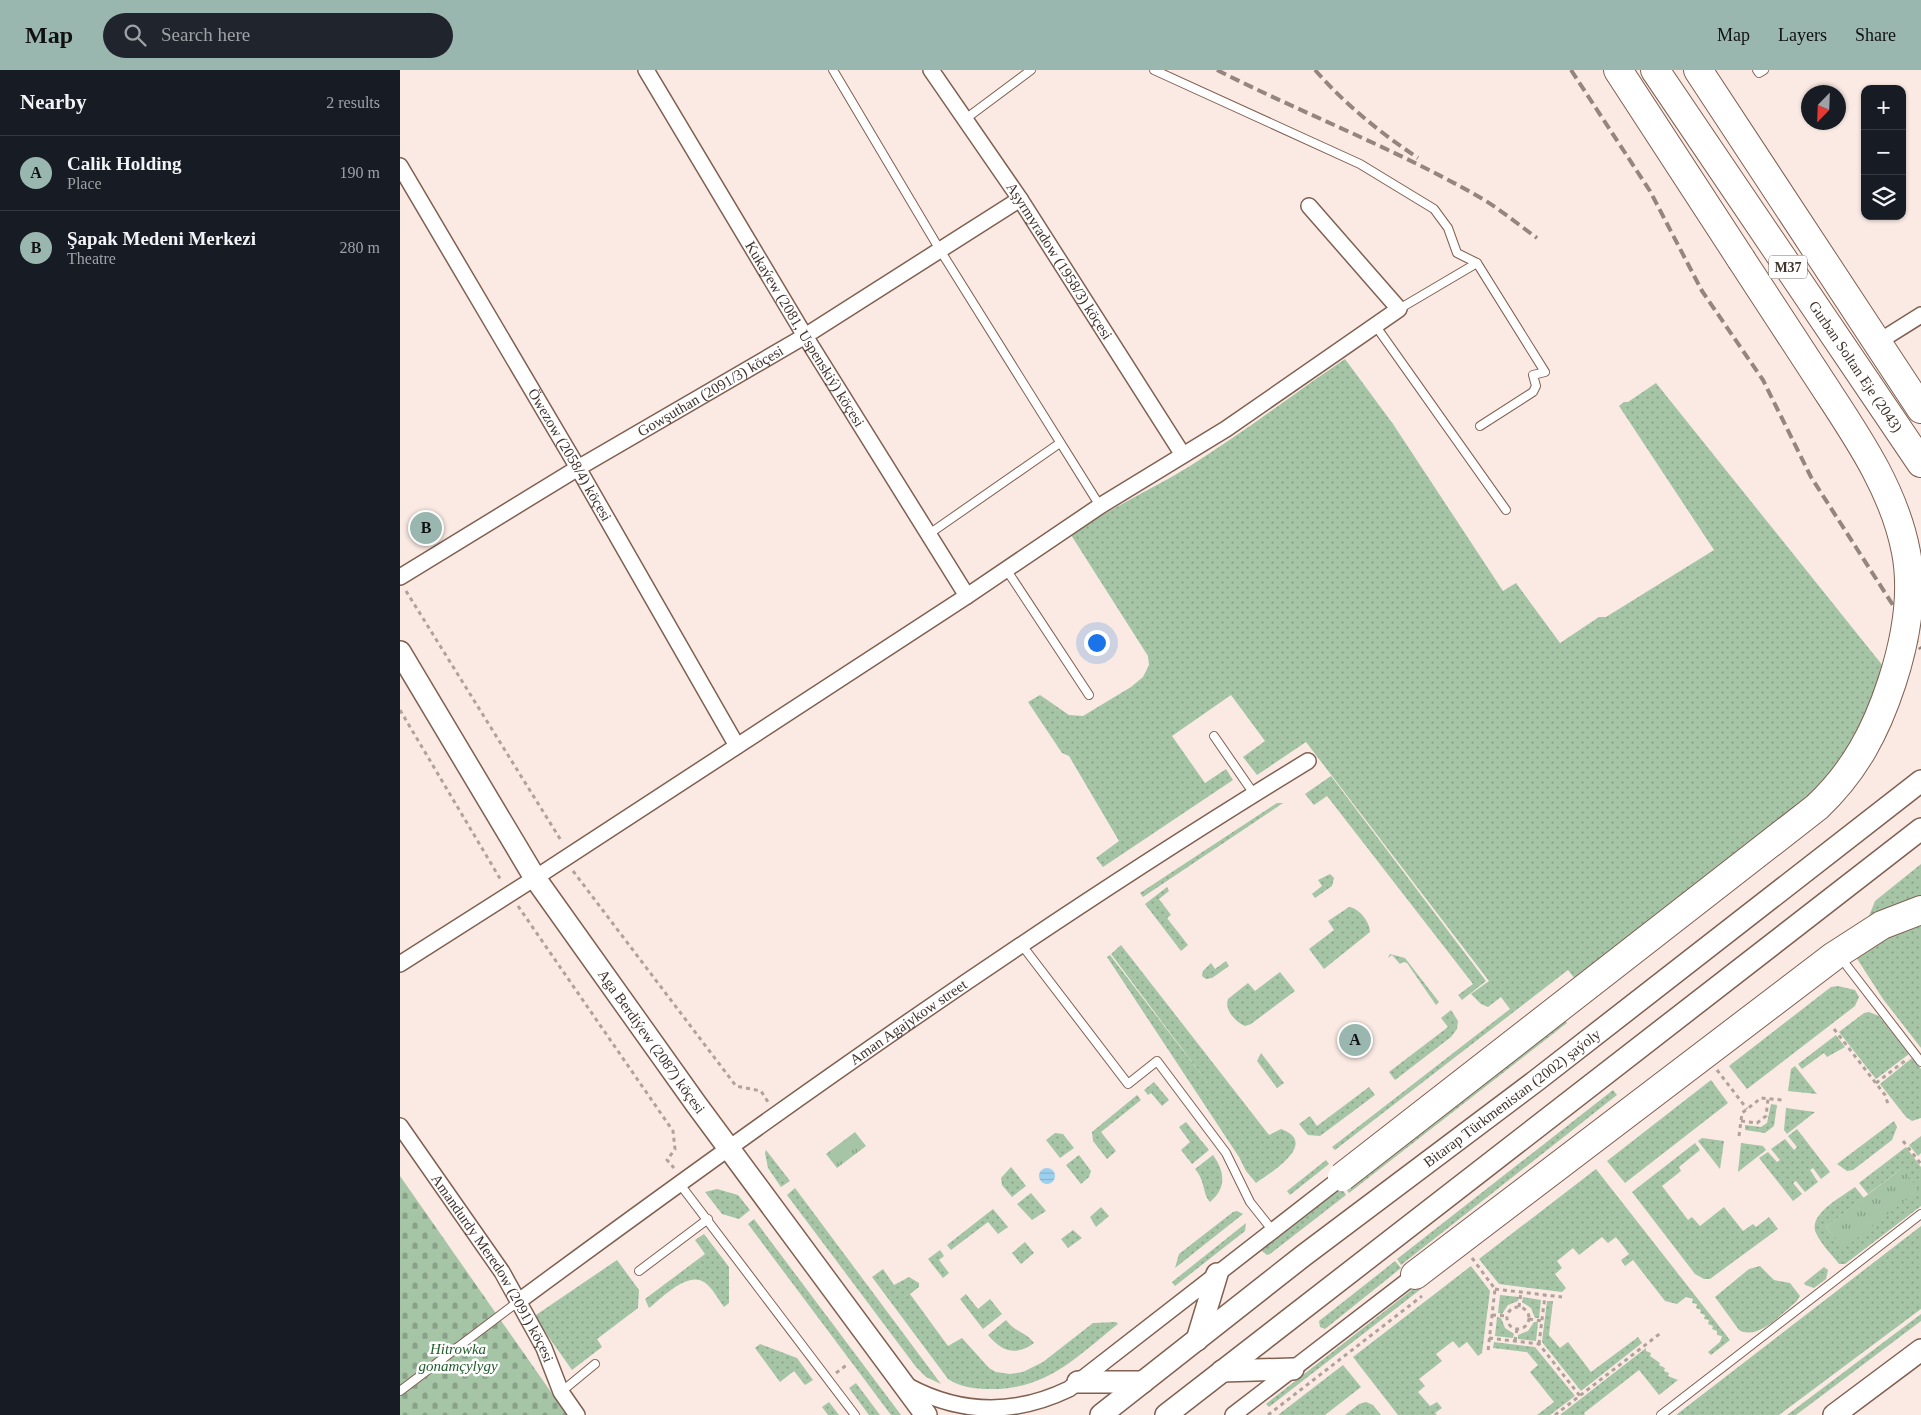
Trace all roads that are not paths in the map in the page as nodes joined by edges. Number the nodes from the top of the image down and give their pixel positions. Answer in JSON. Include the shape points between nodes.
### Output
{"nodes":[{"id":1,"x":646,"y":70,"type":"edge"},
{"id":2,"x":833,"y":70,"type":"edge"},
{"id":3,"x":931,"y":70,"type":"edge"},
{"id":4,"x":1031,"y":70,"type":"edge"},
{"id":5,"x":1154,"y":70,"type":"edge"},
{"id":6,"x":1618,"y":70,"type":"edge"},
{"id":7,"x":1655,"y":70,"type":"edge"},
{"id":8,"x":1698,"y":70,"type":"edge"},
{"id":9,"x":1757,"y":70,"type":"edge"},
{"id":10,"x":1764,"y":70,"type":"edge"},
{"id":11,"x":964,"y":120,"type":"junction"},
{"id":12,"x":400,"y":166,"type":"edge"},
{"id":13,"x":1020,"y":199,"type":"junction"},
{"id":14,"x":1309,"y":206,"type":"dead end"},
{"id":15,"x":940,"y":250,"type":"junction"},
{"id":16,"x":1477,"y":263,"type":"junction"},
{"id":17,"x":1399,"y":309,"type":"junction"},
{"id":18,"x":1921,"y":315,"type":"edge"},
{"id":19,"x":1375,"y":325,"type":"junction"},
{"id":20,"x":806,"y":336,"type":"junction"},
{"id":21,"x":1878,"y":342,"type":"junction"},
{"id":22,"x":1921,"y":409,"type":"edge"},
{"id":23,"x":1480,"y":426,"type":"dead end"},
{"id":24,"x":1060,"y":442,"type":"junction"},
{"id":25,"x":1183,"y":455,"type":"junction"},
{"id":26,"x":1921,"y":463,"type":"edge"},
{"id":27,"x":578,"y":468,"type":"junction"},
{"id":28,"x":1100,"y":506,"type":"junction"},
{"id":29,"x":1506,"y":510,"type":"dead end"},
{"id":30,"x":929,"y":534,"type":"junction"},
{"id":31,"x":1006,"y":569,"type":"junction"},
{"id":32,"x":403,"y":584,"type":"edge"},
{"id":33,"x":967,"y":596,"type":"junction"},
{"id":34,"x":400,"y":652,"type":"edge"},
{"id":35,"x":1089,"y":695,"type":"dead end"},
{"id":36,"x":1214,"y":736,"type":"dead end"},
{"id":37,"x":737,"y":746,"type":"junction"},
{"id":38,"x":1308,"y":761,"type":"dead end"},
{"id":39,"x":1921,"y":781,"type":"edge"},
{"id":40,"x":1254,"y":794,"type":"junction"},
{"id":41,"x":1921,"y":829,"type":"edge"},
{"id":42,"x":535,"y":878,"type":"junction"},
{"id":43,"x":1921,"y":910,"type":"edge"},
{"id":44,"x":1022,"y":944,"type":"junction"},
{"id":45,"x":400,"y":964,"type":"edge"},
{"id":46,"x":1847,"y":966,"type":"dead end"},
{"id":47,"x":1921,"y":1062,"type":"edge"},
{"id":48,"x":400,"y":1126,"type":"edge"},
{"id":49,"x":728,"y":1148,"type":"junction"},
{"id":50,"x":1342,"y":1177,"type":"joint"},
{"id":51,"x":679,"y":1183,"type":"junction"},
{"id":52,"x":1921,"y":1214,"type":"edge"},
{"id":53,"x":708,"y":1220,"type":"junction"},
{"id":54,"x":1273,"y":1231,"type":"junction"},
{"id":55,"x":638,"y":1271,"type":"dead end"},
{"id":56,"x":1217,"y":1274,"type":"junction"},
{"id":57,"x":1415,"y":1275,"type":"joint"},
{"id":58,"x":519,"y":1301,"type":"junction"},
{"id":59,"x":1197,"y":1340,"type":"junction"},
{"id":60,"x":1921,"y":1350,"type":"edge"},
{"id":61,"x":596,"y":1364,"type":"dead end"},
{"id":62,"x":1293,"y":1369,"type":"junction"},
{"id":63,"x":1222,"y":1371,"type":"junction"},
{"id":64,"x":1078,"y":1382,"type":"junction"},
{"id":65,"x":1143,"y":1382,"type":"junction"},
{"id":66,"x":902,"y":1383,"type":"junction"},
{"id":67,"x":400,"y":1391,"type":"edge"},
{"id":68,"x":561,"y":1392,"type":"junction"},
{"id":69,"x":577,"y":1415,"type":"edge"},
{"id":70,"x":855,"y":1415,"type":"edge"},
{"id":71,"x":926,"y":1415,"type":"edge"},
{"id":72,"x":1101,"y":1415,"type":"edge"},
{"id":73,"x":1167,"y":1415,"type":"edge"},
{"id":74,"x":1232,"y":1415,"type":"edge"},
{"id":75,"x":1661,"y":1415,"type":"edge"},
{"id":76,"x":1834,"y":1415,"type":"edge"}],
"edges":[{"from":1,"to":20,"type":"street","name":"Kukaýew (2081, Uspenskiý) köçesi"},
{"from":2,"to":15,"type":"lane"},
{"from":3,"to":11,"type":"street","name":"Aşyrmyradow (1958/3) köçesi"},
{"from":4,"to":11,"type":"lane"},
{"from":5,"to":16,"type":"lane","via":[[1360,164],[1434,209],[1448,228],[1457,252]]},
{"from":6,"to":50,"type":"highway","bridge":true,"via":[[1855,434],[1887,493],[1906,551],[1909,594],[1896,670],[1876,729],[1850,772],[1817,808]]},
{"from":7,"to":26,"type":"highway","name":"Gurban Soltan Eje (2043)","number":"M37"},
{"from":8,"to":21,"type":"highway","name":"Gurban Soltan Eje (2043)","number":"M37"},
{"from":9,"to":10,"type":"lane","via":[[1759,73]]},
{"from":11,"to":13,"type":"street","name":"Aşyrmyradow (1958/3) köçesi"},
{"from":12,"to":27,"type":"street","name":"Öwezow (2058/4) köçesi"},
{"from":13,"to":15,"type":"street","name":"Gowşuthan (2091/3) köçesi"},
{"from":13,"to":25,"type":"street","name":"Aşyrmyradow (1958/3) köçesi"},
{"from":14,"to":17,"type":"street"},
{"from":15,"to":20,"type":"street","name":"Gowşuthan (2091/3) köçesi"},
{"from":15,"to":24,"type":"lane"},
{"from":16,"to":17,"type":"lane"},
{"from":16,"to":23,"type":"lane","via":[[1544,372],[1533,375],[1536,386],[1533,392]]},
{"from":17,"to":19,"type":"street"},
{"from":18,"to":21,"type":"street"},
{"from":19,"to":25,"type":"street","via":[[1283,391]]},
{"from":19,"to":29,"type":"lane"},
{"from":20,"to":27,"type":"street","name":"Gowşuthan (2091/3) köçesi"},
{"from":20,"to":30,"type":"street","name":"Kukaýew (2081, Uspenskiý) köçesi"},
{"from":21,"to":22,"type":"highway","name":"Gurban Soltan Eje (2043)","number":"M37"},
{"from":24,"to":28,"type":"lane"},
{"from":24,"to":30,"type":"lane"},
{"from":25,"to":28,"type":"street"},
{"from":27,"to":32,"type":"street","name":"Gowşuthan (2091/3) köçesi"},
{"from":27,"to":37,"type":"street","name":"Öwezow (2058/4) köçesi"},
{"from":28,"to":31,"type":"street"},
{"from":30,"to":33,"type":"street","name":"Kukaýew (2081, Uspenskiý) köçesi"},
{"from":31,"to":33,"type":"street"},
{"from":31,"to":35,"type":"lane"},
{"from":33,"to":37,"type":"street"},
{"from":34,"to":42,"type":"main road","name":"Aga Berdiýew (2087) köçesi"},
{"from":36,"to":40,"type":"lane"},
{"from":37,"to":42,"type":"street"},
{"from":38,"to":40,"type":"street","name":"Aman Agajykow street"},
{"from":39,"to":59,"type":"main road","name":"Bitarap Türkmenistan (2002) şaýoly"},
{"from":40,"to":44,"type":"street","name":"Aman Agajykow street"},
{"from":41,"to":63,"type":"main road"},
{"from":42,"to":45,"type":"street"},
{"from":42,"to":49,"type":"main road","name":"Aga Berdiýew (2087) köçesi"},
{"from":43,"to":57,"type":"highway","via":[[1882,925],[1834,956]]},
{"from":44,"to":49,"type":"street","name":"Aman Agajykow street"},
{"from":44,"to":54,"type":"lane","via":[[1128,1084],[1156,1061],[1226,1153],[1250,1202]]},
{"from":46,"to":47,"type":"lane"},
{"from":48,"to":58,"type":"street","name":"Amandurdy Meredow (2091) köçesi"},
{"from":49,"to":51,"type":"street","name":"Aman Agajykow street"},
{"from":49,"to":66,"type":"main road","name":"Aga Berdiýew (2087) köçesi"},
{"from":50,"to":54,"type":"street"},
{"from":51,"to":53,"type":"lane"},
{"from":51,"to":58,"type":"street","name":"Aman Agajykow street"},
{"from":52,"to":75,"type":"lane"},
{"from":53,"to":55,"type":"lane"},
{"from":53,"to":70,"type":"lane"},
{"from":54,"to":56,"type":"street"},
{"from":56,"to":59,"type":"main road"},
{"from":56,"to":64,"type":"street"},
{"from":57,"to":62,"type":"street"},
{"from":58,"to":67,"type":"lane"},
{"from":58,"to":68,"type":"street","name":"Amandurdy Meredow (2091) köçesi","via":[[544,1348]]},
{"from":59,"to":65,"type":"main road","name":"Bitarap Türkmenistan (2002) şaýoly"},
{"from":60,"to":76,"type":"main road"},
{"from":61,"to":68,"type":"lane"},
{"from":62,"to":63,"type":"main road"},
{"from":62,"to":74,"type":"street"},
{"from":63,"to":73,"type":"main road"},
{"from":64,"to":65,"type":"main road"},
{"from":64,"to":66,"type":"street","via":[[1052,1399],[1022,1408],[991,1411],[942,1403]]},
{"from":65,"to":72,"type":"main road","name":"Bitarap Türkmenistan (2002) şaýoly"},
{"from":66,"to":71,"type":"main road","name":"Aga Berdiýew (2087) köçesi"},
{"from":68,"to":69,"type":"street","name":"Amandurdy Meredow (2091) köçesi"}]}
